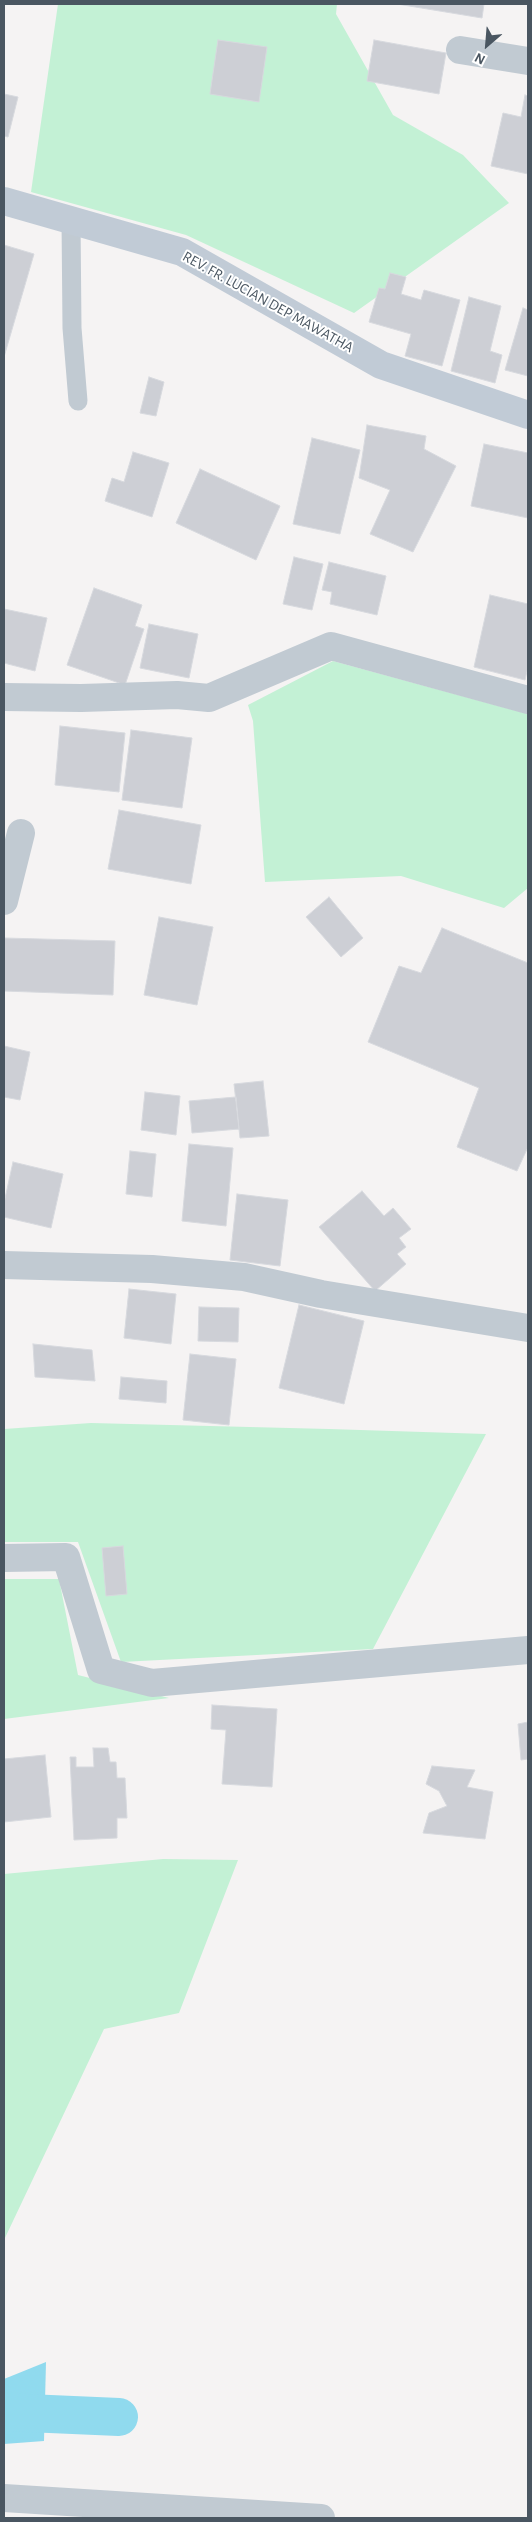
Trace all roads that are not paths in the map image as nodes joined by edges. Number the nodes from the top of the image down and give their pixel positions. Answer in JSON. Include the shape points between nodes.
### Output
{"nodes":[{"id":1,"x":460,"y":50,"type":"dead end"},
{"id":2,"x":528,"y":61,"type":"edge"},
{"id":3,"x":4,"y":201,"type":"edge"},
{"id":4,"x":71,"y":220,"type":"junction"},
{"id":5,"x":78,"y":401,"type":"dead end"},
{"id":6,"x":528,"y":415,"type":"edge"},
{"id":7,"x":4,"y":697,"type":"edge"},
{"id":8,"x":528,"y":700,"type":"edge"},
{"id":9,"x":21,"y":833,"type":"dead end"},
{"id":10,"x":4,"y":901,"type":"edge"},
{"id":11,"x":4,"y":1265,"type":"edge"},
{"id":12,"x":528,"y":1328,"type":"edge"},
{"id":13,"x":4,"y":1558,"type":"edge"},
{"id":14,"x":528,"y":1650,"type":"edge"},
{"id":15,"x":4,"y":2498,"type":"edge"},
{"id":16,"x":321,"y":2518,"type":"edge"}],
"edges":[{"from":1,"to":2,"type":"street"},
{"from":3,"to":4,"type":"street","name":"REV. FR. LUCIAN DEP MAWATHA"},
{"from":4,"to":5,"type":"lane","via":[[72,328]]},
{"from":4,"to":6,"type":"street","name":"REV. FR. LUCIAN DEP MAWATHA","via":[[182,252],[381,365]]},
{"from":7,"to":8,"type":"street","via":[[177,695],[209,698],[331,646]]},
{"from":9,"to":10,"type":"street"},
{"from":11,"to":12,"type":"street","via":[[152,1269],[244,1277],[321,1294]]},
{"from":13,"to":14,"type":"street","via":[[66,1557],[101,1670],[152,1683]]},
{"from":15,"to":16,"type":"street"}]}
